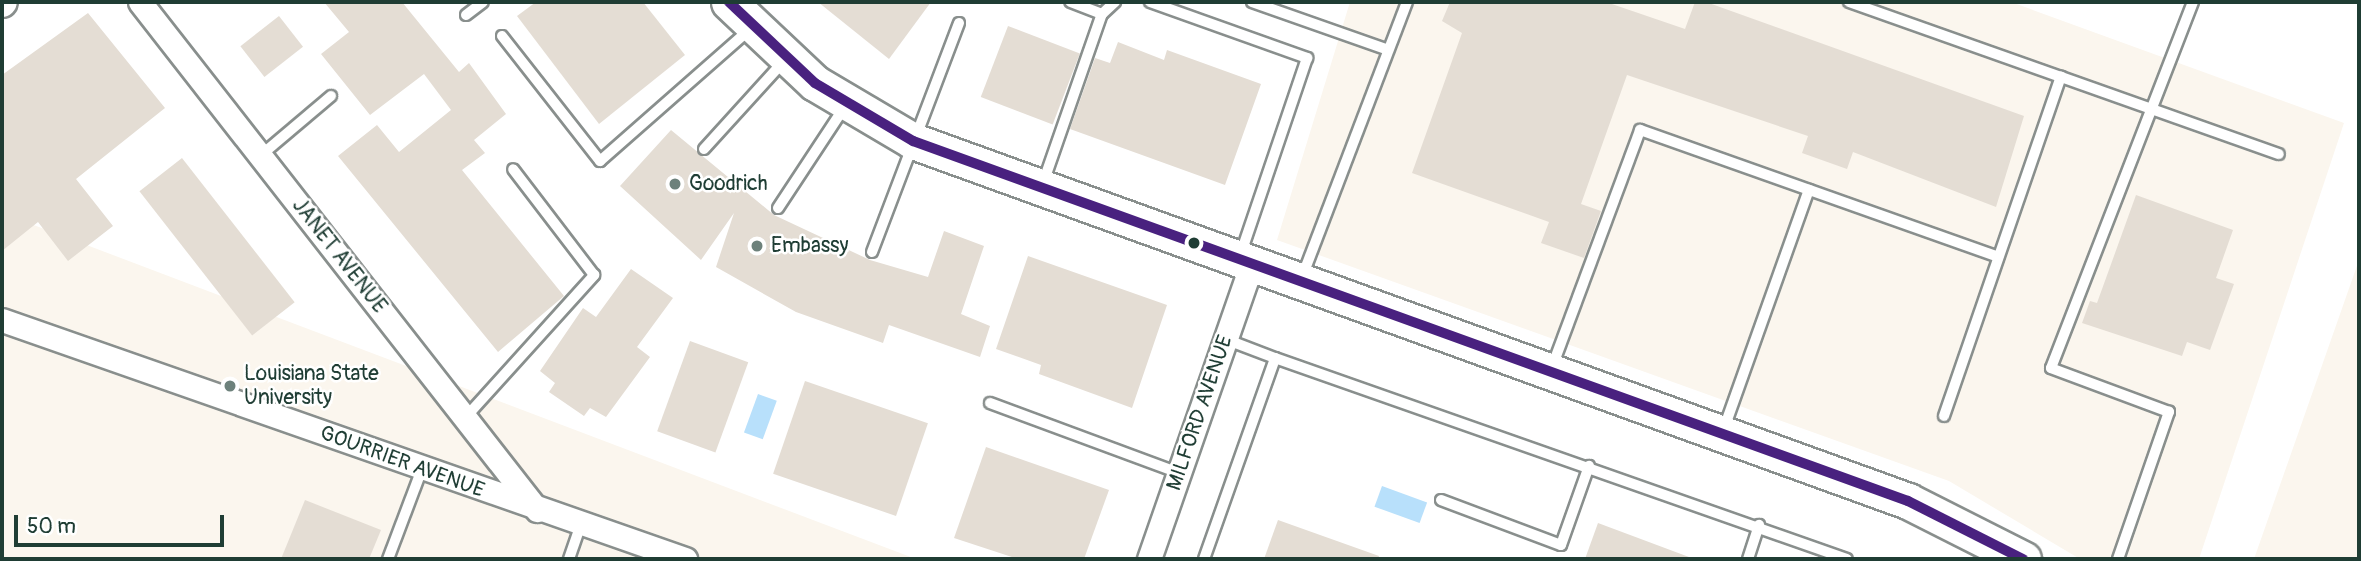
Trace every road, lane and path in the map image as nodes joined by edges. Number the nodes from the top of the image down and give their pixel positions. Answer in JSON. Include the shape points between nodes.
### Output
{"nodes":[{"id":1,"x":140,"y":2,"type":"edge"},
{"id":2,"x":483,"y":2,"type":"edge"},
{"id":3,"x":1070,"y":2,"type":"edge"},
{"id":4,"x":1115,"y":2,"type":"edge"},
{"id":5,"x":1150,"y":2,"type":"edge"},
{"id":6,"x":1252,"y":2,"type":"edge"},
{"id":7,"x":1407,"y":2,"type":"edge"},
{"id":8,"x":1849,"y":2,"type":"edge"},
{"id":9,"x":2193,"y":2,"type":"edge"},
{"id":10,"x":1102,"y":14,"type":"junction"},
{"id":11,"x":466,"y":15,"type":"dead end"},
{"id":12,"x":740,"y":15,"type":"edge"},
{"id":13,"x":959,"y":23,"type":"dead end"},
{"id":14,"x":502,"y":36,"type":"dead end"},
{"id":15,"x":1388,"y":50,"type":"junction"},
{"id":16,"x":785,"y":60,"type":"junction"},
{"id":17,"x":2061,"y":77,"type":"junction"},
{"id":18,"x":331,"y":96,"type":"dead end"},
{"id":19,"x":846,"y":104,"type":"junction"},
{"id":20,"x":2147,"y":108,"type":"junction"},
{"id":21,"x":913,"y":141,"type":"junction"},
{"id":22,"x":704,"y":149,"type":"dead end"},
{"id":23,"x":2279,"y":153,"type":"dead end"},
{"id":24,"x":260,"y":156,"type":"junction"},
{"id":25,"x":513,"y":169,"type":"dead end"},
{"id":26,"x":1041,"y":189,"type":"junction"},
{"id":27,"x":1809,"y":190,"type":"junction"},
{"id":28,"x":778,"y":208,"type":"dead end"},
{"id":29,"x":872,"y":252,"type":"dead end"},
{"id":30,"x":1998,"y":257,"type":"junction"},
{"id":31,"x":1244,"y":264,"type":"junction"},
{"id":32,"x":1300,"y":284,"type":"junction"},
{"id":33,"x":2,"y":320,"type":"edge"},
{"id":34,"x":1225,"y":339,"type":"junction"},
{"id":35,"x":1275,"y":358,"type":"junction"},
{"id":36,"x":1550,"y":373,"type":"junction"},
{"id":37,"x":990,"y":403,"type":"dead end"},
{"id":38,"x":1944,"y":416,"type":"dead end"},
{"id":39,"x":465,"y":418,"type":"junction"},
{"id":40,"x":1722,"y":434,"type":"junction"},
{"id":41,"x":1589,"y":466,"type":"junction"},
{"id":42,"x":422,"y":469,"type":"junction"},
{"id":43,"x":1179,"y":473,"type":"junction"},
{"id":44,"x":1441,"y":500,"type":"dead end"},
{"id":45,"x":537,"y":510,"type":"junction"},
{"id":46,"x":581,"y":525,"type":"junction"},
{"id":47,"x":1759,"y":525,"type":"junction"},
{"id":48,"x":388,"y":559,"type":"edge"},
{"id":49,"x":569,"y":559,"type":"edge"},
{"id":50,"x":685,"y":559,"type":"edge"},
{"id":51,"x":1149,"y":559,"type":"edge"},
{"id":52,"x":1204,"y":559,"type":"edge"},
{"id":53,"x":1748,"y":559,"type":"edge"},
{"id":54,"x":1847,"y":559,"type":"edge"},
{"id":55,"x":2022,"y":559,"type":"edge"},
{"id":56,"x":2118,"y":559,"type":"edge"}],
"edges":[{"from":1,"to":24,"type":"street","name":"JANET AVENUE"},
{"from":2,"to":11,"type":"lane"},
{"from":3,"to":10,"type":"lane"},
{"from":4,"to":10,"type":"lane"},
{"from":5,"to":31,"type":"lane","via":[[1307,58]]},
{"from":6,"to":15,"type":"lane"},
{"from":7,"to":15,"type":"lane"},
{"from":8,"to":17,"type":"lane"},
{"from":9,"to":20,"type":"lane"},
{"from":10,"to":26,"type":"lane"},
{"from":12,"to":14,"type":"lane","via":[[600,161]]},
{"from":12,"to":16,"type":"main road"},
{"from":13,"to":21,"type":"lane"},
{"from":15,"to":32,"type":"lane"},
{"from":16,"to":19,"type":"main road"},
{"from":16,"to":22,"type":"lane"},
{"from":17,"to":20,"type":"lane"},
{"from":17,"to":30,"type":"lane"},
{"from":18,"to":24,"type":"lane"},
{"from":19,"to":21,"type":"main road"},
{"from":19,"to":28,"type":"lane"},
{"from":20,"to":23,"type":"lane"},
{"from":20,"to":56,"type":"lane","via":[[2051,368],[2169,412]]},
{"from":21,"to":26,"type":"main road"},
{"from":21,"to":29,"type":"lane"},
{"from":24,"to":39,"type":"street","name":"JANET AVENUE"},
{"from":25,"to":39,"type":"lane","via":[[594,275]]},
{"from":26,"to":31,"type":"main road"},
{"from":27,"to":30,"type":"lane"},
{"from":27,"to":36,"type":"lane","via":[[1640,130]]},
{"from":27,"to":40,"type":"lane"},
{"from":30,"to":38,"type":"lane"},
{"from":31,"to":32,"type":"main road"},
{"from":31,"to":34,"type":"street","name":"MILFORD AVENUE"},
{"from":32,"to":36,"type":"main road"},
{"from":33,"to":42,"type":"street","name":"GOURRIER AVENUE"},
{"from":34,"to":35,"type":"lane"},
{"from":34,"to":43,"type":"street","name":"MILFORD AVENUE"},
{"from":35,"to":41,"type":"lane"},
{"from":35,"to":52,"type":"lane"},
{"from":36,"to":40,"type":"main road"},
{"from":37,"to":43,"type":"lane"},
{"from":39,"to":45,"type":"street","name":"JANET AVENUE"},
{"from":40,"to":55,"type":"main road","via":[[1909,501]]},
{"from":41,"to":44,"type":"lane","via":[[1561,545]]},
{"from":41,"to":47,"type":"lane"},
{"from":42,"to":45,"type":"street","name":"GOURRIER AVENUE"},
{"from":42,"to":48,"type":"lane"},
{"from":43,"to":51,"type":"street","name":"MILFORD AVENUE"},
{"from":45,"to":46,"type":"street","name":"GOURRIER AVENUE"},
{"from":46,"to":49,"type":"lane"},
{"from":46,"to":50,"type":"street","name":"GOURRIER AVENUE"},
{"from":47,"to":53,"type":"lane"},
{"from":47,"to":54,"type":"lane"}]}
